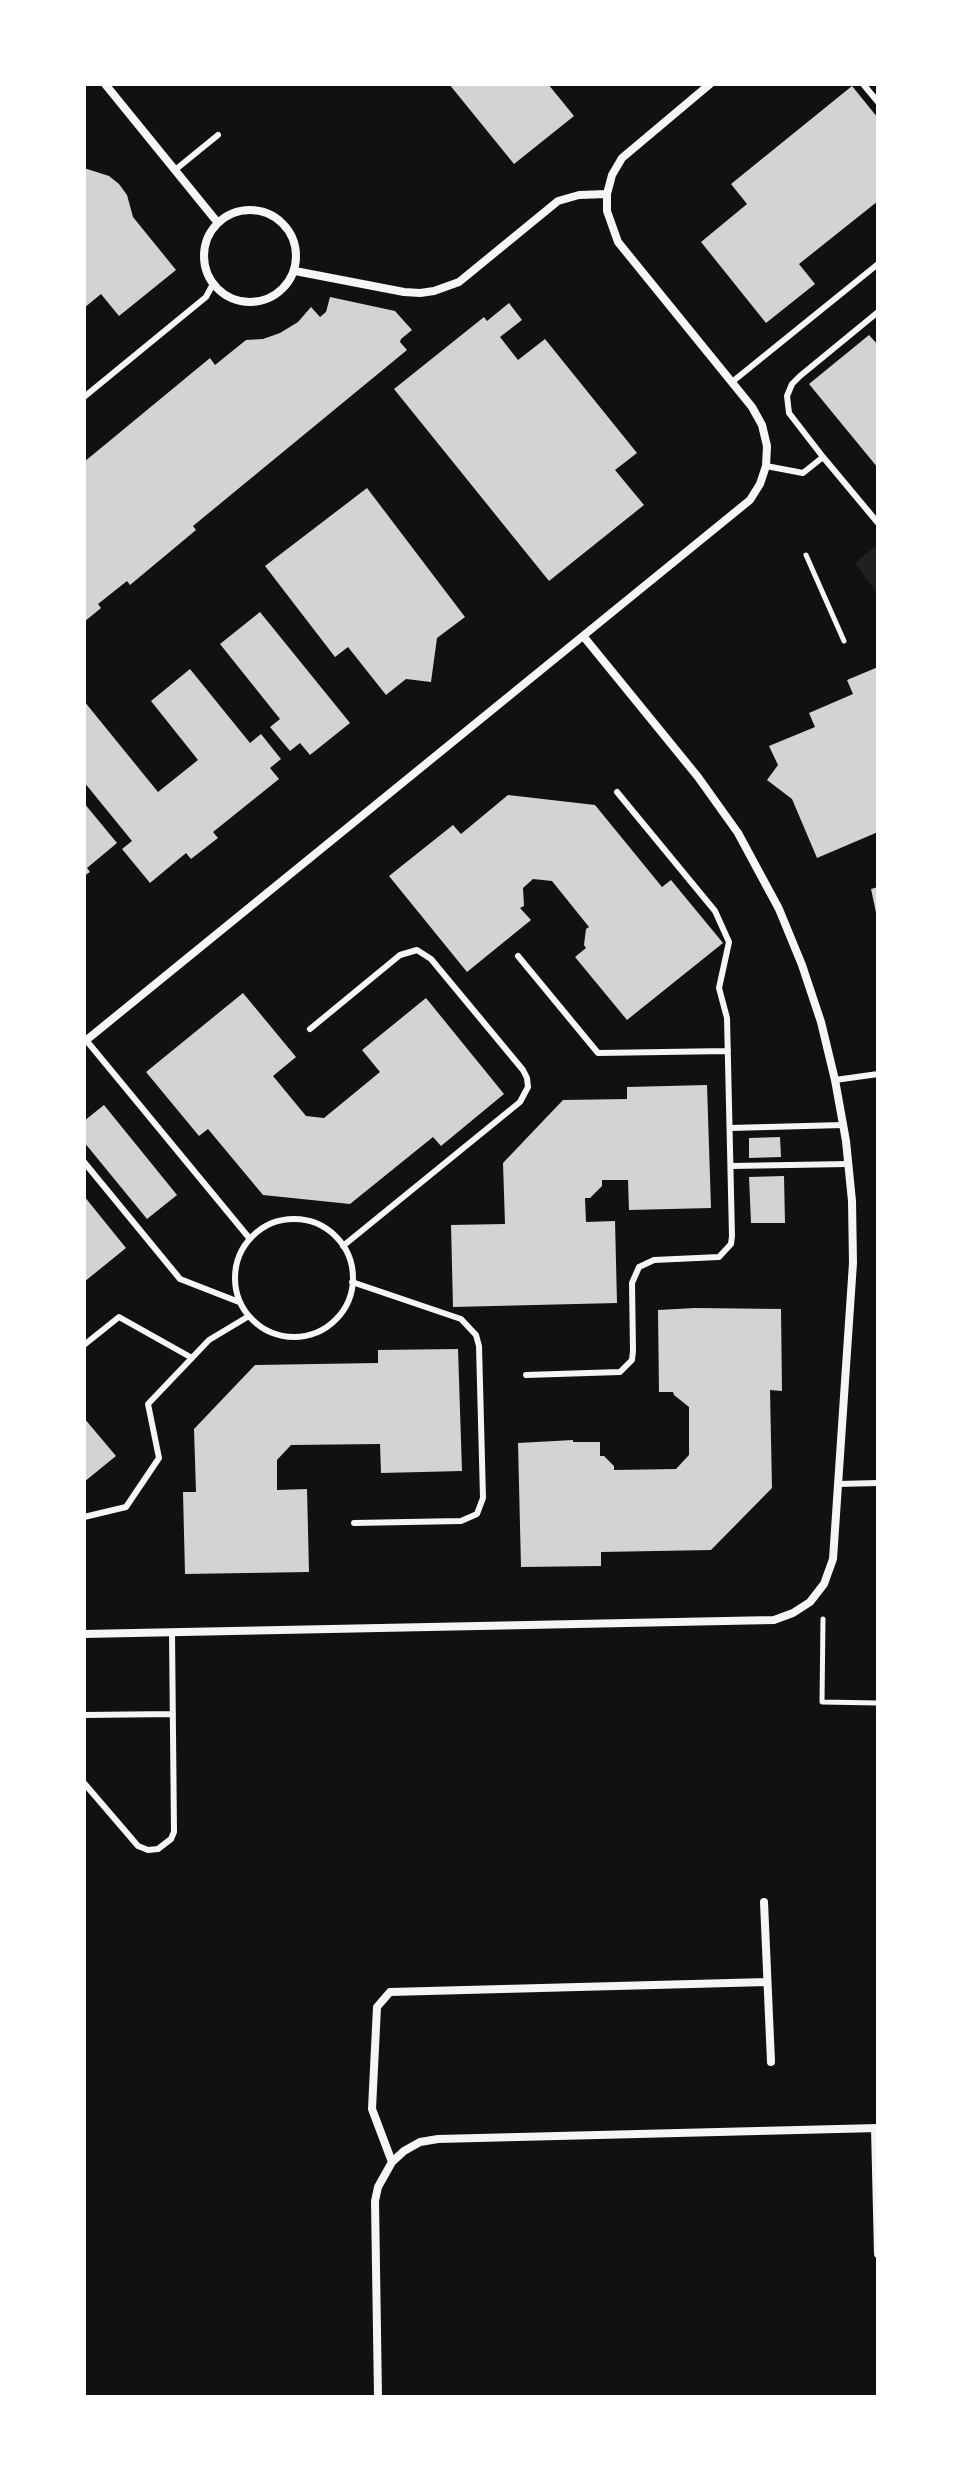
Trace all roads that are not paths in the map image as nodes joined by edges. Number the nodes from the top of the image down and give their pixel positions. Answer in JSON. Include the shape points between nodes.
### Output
{"nodes":[{"id":1,"x":105,"y":84,"type":"edge"},
{"id":2,"x":710,"y":84,"type":"edge"},
{"id":3,"x":863,"y":84,"type":"edge"},
{"id":4,"x":878,"y":102,"type":"edge"},
{"id":5,"x":218,"y":135,"type":"dead end"},
{"id":6,"x":175,"y":170,"type":"junction"},
{"id":7,"x":607,"y":194,"type":"junction"},
{"id":8,"x":218,"y":223,"type":"junction"},
{"id":9,"x":878,"y":264,"type":"edge"},
{"id":10,"x":295,"y":271,"type":"junction"},
{"id":11,"x":213,"y":284,"type":"junction"},
{"id":12,"x":878,"y":312,"type":"edge"},
{"id":13,"x":732,"y":382,"type":"junction"},
{"id":14,"x":84,"y":397,"type":"edge"},
{"id":15,"x":823,"y":457,"type":"junction"},
{"id":16,"x":766,"y":466,"type":"junction"},
{"id":17,"x":878,"y":523,"type":"edge"},
{"id":18,"x":584,"y":637,"type":"junction"},
{"id":19,"x":617,"y":792,"type":"dead end"},
{"id":20,"x":518,"y":956,"type":"dead end"},
{"id":21,"x":310,"y":1029,"type":"dead end"},
{"id":22,"x":85,"y":1041,"type":"edge"},
{"id":23,"x":728,"y":1051,"type":"junction"},
{"id":24,"x":878,"y":1074,"type":"edge"},
{"id":25,"x":835,"y":1080,"type":"junction"},
{"id":26,"x":843,"y":1125,"type":"junction"},
{"id":27,"x":730,"y":1128,"type":"junction"},
{"id":28,"x":84,"y":1162,"type":"edge"},
{"id":29,"x":848,"y":1164,"type":"junction"},
{"id":30,"x":731,"y":1166,"type":"junction"},
{"id":31,"x":250,"y":1239,"type":"junction"},
{"id":32,"x":343,"y":1246,"type":"junction"},
{"id":33,"x":352,"y":1282,"type":"junction"},
{"id":34,"x":239,"y":1302,"type":"junction"},
{"id":35,"x":249,"y":1316,"type":"junction"},
{"id":36,"x":84,"y":1345,"type":"edge"},
{"id":37,"x":192,"y":1358,"type":"junction"},
{"id":38,"x":526,"y":1375,"type":"dead end"},
{"id":39,"x":878,"y":1483,"type":"edge"},
{"id":40,"x":838,"y":1484,"type":"junction"},
{"id":41,"x":84,"y":1517,"type":"edge"},
{"id":42,"x":354,"y":1523,"type":"dead end"},
{"id":43,"x":172,"y":1633,"type":"junction"},
{"id":44,"x":84,"y":1634,"type":"edge"},
{"id":45,"x":173,"y":1714,"type":"junction"},
{"id":46,"x":84,"y":1715,"type":"edge"},
{"id":47,"x":84,"y":1783,"type":"edge"},
{"id":48,"x":764,"y":1902,"type":"dead end"},
{"id":49,"x":767,"y":1982,"type":"junction"},
{"id":50,"x":771,"y":2062,"type":"dead end"},
{"id":51,"x":876,"y":2128,"type":"edge"},
{"id":52,"x":392,"y":2162,"type":"junction"},
{"id":53,"x":878,"y":2254,"type":"edge"},
{"id":54,"x":378,"y":2397,"type":"edge"}],
"edges":[{"from":1,"to":6,"type":"street"},
{"from":2,"to":7,"type":"street","via":[[622,158]]},
{"from":3,"to":4,"type":"lane"},
{"from":5,"to":6,"type":"lane"},
{"from":6,"to":8,"type":"street"},
{"from":7,"to":10,"type":"street","via":[[558,201],[459,282],[434,291],[404,292]]},
{"from":7,"to":13,"type":"street","via":[[618,242]]},
{"from":8,"to":10,"type":"street","via":[[242,210],[269,214],[295,244]]},
{"from":8,"to":11,"type":"street","via":[[203,259]]},
{"from":9,"to":13,"type":"lane"},
{"from":10,"to":11,"type":"street","via":[[282,290],[264,301],[241,302]]},
{"from":11,"to":14,"type":"lane","via":[[206,297]]},
{"from":12,"to":15,"type":"lane","via":[[800,376],[787,396],[789,413]]},
{"from":13,"to":16,"type":"street","via":[[762,425]]},
{"from":15,"to":16,"type":"lane","via":[[803,473]]},
{"from":15,"to":17,"type":"lane"},
{"from":16,"to":18,"type":"street","via":[[750,500]]},
{"from":18,"to":22,"type":"street"},
{"from":18,"to":25,"type":"street","via":[[719,804],[760,871],[802,965]]},
{"from":19,"to":23,"type":"lane","via":[[715,911],[729,942],[719,988]]},
{"from":20,"to":23,"type":"lane","via":[[598,1053]]},
{"from":21,"to":32,"type":"lane","via":[[400,955],[417,950],[431,959],[527,1078],[520,1102]]},
{"from":22,"to":31,"type":"lane"},
{"from":23,"to":27,"type":"lane"},
{"from":24,"to":25,"type":"lane"},
{"from":25,"to":26,"type":"street"},
{"from":26,"to":27,"type":"lane"},
{"from":26,"to":29,"type":"street"},
{"from":27,"to":30,"type":"lane"},
{"from":28,"to":34,"type":"lane","via":[[180,1279]]},
{"from":29,"to":30,"type":"lane"},
{"from":29,"to":40,"type":"street","via":[[853,1263]]},
{"from":30,"to":38,"type":"lane","via":[[732,1236],[726,1252],[710,1259],[645,1262],[634,1274],[633,1351],[627,1367],[612,1374]]},
{"from":31,"to":32,"type":"lane","via":[[273,1223],[302,1220],[328,1231]]},
{"from":31,"to":34,"type":"lane","via":[[235,1269]]},
{"from":32,"to":33,"type":"lane"},
{"from":33,"to":35,"type":"lane","via":[[346,1307],[323,1330],[308,1336],[275,1334]]},
{"from":33,"to":42,"type":"lane","via":[[461,1319],[476,1335],[483,1498],[477,1514],[461,1521]]},
{"from":34,"to":35,"type":"lane"},
{"from":35,"to":37,"type":"lane","via":[[209,1340]]},
{"from":36,"to":37,"type":"lane","via":[[119,1317]]},
{"from":37,"to":41,"type":"lane","via":[[148,1404],[159,1458],[132,1499],[118,1511]]},
{"from":39,"to":40,"type":"lane"},
{"from":40,"to":43,"type":"street","via":[[833,1559],[824,1584],[810,1602],[774,1620]]},
{"from":43,"to":44,"type":"street"},
{"from":43,"to":45,"type":"lane"},
{"from":45,"to":46,"type":"lane"},
{"from":45,"to":47,"type":"lane","via":[[174,1832],[165,1845],[148,1850],[138,1846]]},
{"from":48,"to":49,"type":"street"},
{"from":49,"to":50,"type":"street"},
{"from":49,"to":52,"type":"street","via":[[390,1992],[377,2007],[372,2109]]},
{"from":51,"to":52,"type":"street","via":[[438,2139],[420,2142]]},
{"from":51,"to":53,"type":"street"},
{"from":52,"to":54,"type":"street","via":[[375,2201]]}]}
